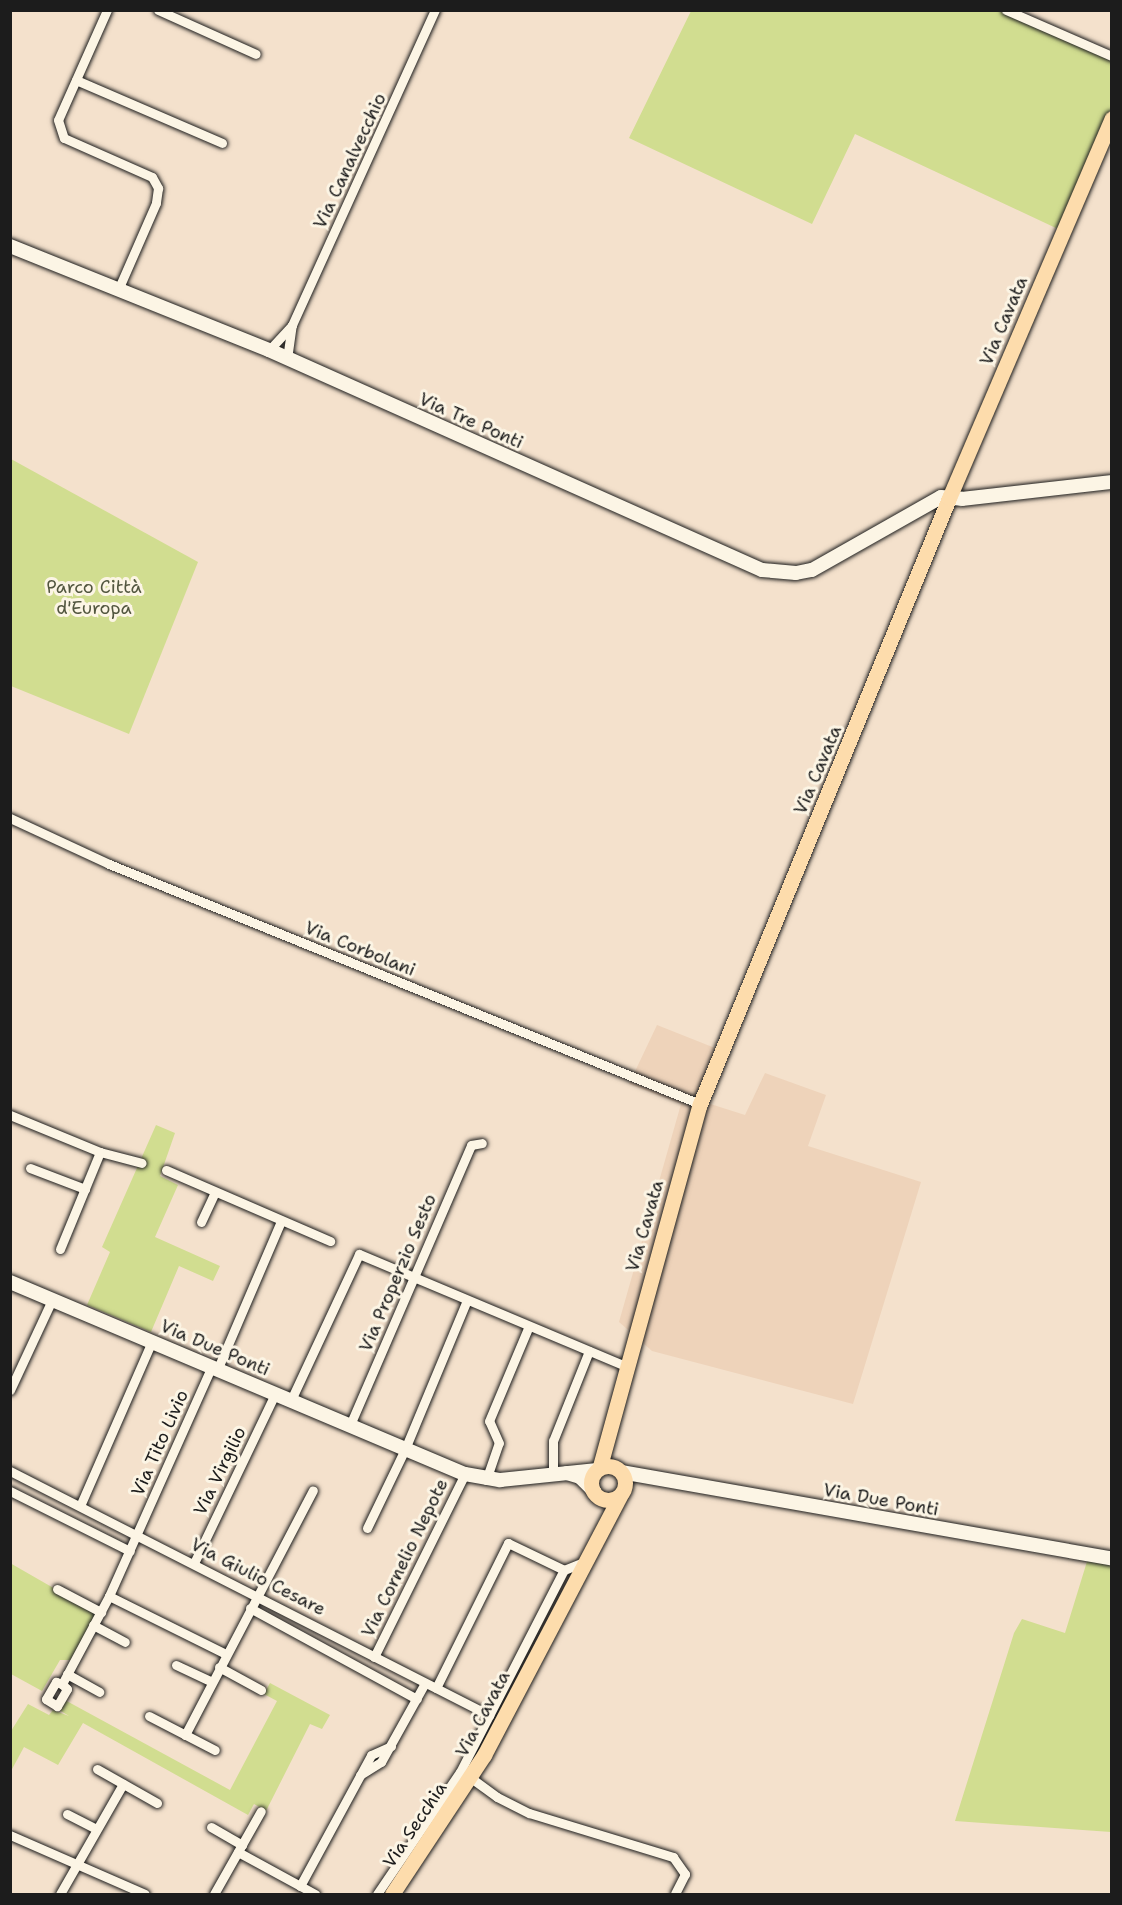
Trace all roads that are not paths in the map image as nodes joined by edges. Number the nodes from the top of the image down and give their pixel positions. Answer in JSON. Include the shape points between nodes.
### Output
{"nodes":[{"id":1,"x":108,"y":10,"type":"edge"},
{"id":2,"x":158,"y":10,"type":"edge"},
{"id":3,"x":435,"y":10,"type":"edge"},
{"id":4,"x":1006,"y":10,"type":"edge"},
{"id":5,"x":256,"y":54,"type":"dead end"},
{"id":6,"x":1112,"y":56,"type":"edge"},
{"id":7,"x":76,"y":80,"type":"junction"},
{"id":8,"x":1112,"y":118,"type":"edge"},
{"id":9,"x":222,"y":143,"type":"dead end"},
{"id":10,"x":10,"y":246,"type":"edge"},
{"id":11,"x":118,"y":291,"type":"junction"},
{"id":12,"x":292,"y":325,"type":"junction"},
{"id":13,"x":269,"y":350,"type":"junction"},
{"id":14,"x":287,"y":359,"type":"junction"},
{"id":15,"x":1112,"y":482,"type":"edge"},
{"id":16,"x":953,"y":491,"type":"junction"},
{"id":17,"x":912,"y":513,"type":"junction"},
{"id":18,"x":943,"y":514,"type":"junction"},
{"id":19,"x":10,"y":818,"type":"edge"},
{"id":20,"x":700,"y":1104,"type":"junction"},
{"id":21,"x":10,"y":1115,"type":"edge"},
{"id":22,"x":482,"y":1143,"type":"dead end"},
{"id":23,"x":100,"y":1152,"type":"junction"},
{"id":24,"x":142,"y":1163,"type":"dead end"},
{"id":25,"x":30,"y":1168,"type":"dead end"},
{"id":26,"x":166,"y":1170,"type":"dead end"},
{"id":27,"x":85,"y":1189,"type":"junction"},
{"id":28,"x":214,"y":1192,"type":"junction"},
{"id":29,"x":281,"y":1221,"type":"junction"},
{"id":30,"x":201,"y":1222,"type":"dead end"},
{"id":31,"x":330,"y":1241,"type":"dead end"},
{"id":32,"x":60,"y":1249,"type":"dead end"},
{"id":33,"x":415,"y":1277,"type":"junction"},
{"id":34,"x":10,"y":1282,"type":"edge"},
{"id":35,"x":52,"y":1300,"type":"junction"},
{"id":36,"x":467,"y":1300,"type":"junction"},
{"id":37,"x":529,"y":1326,"type":"junction"},
{"id":38,"x":152,"y":1341,"type":"junction"},
{"id":39,"x":589,"y":1351,"type":"junction"},
{"id":40,"x":626,"y":1366,"type":"junction"},
{"id":41,"x":215,"y":1367,"type":"junction"},
{"id":42,"x":10,"y":1390,"type":"edge"},
{"id":43,"x":275,"y":1394,"type":"junction"},
{"id":44,"x":291,"y":1400,"type":"junction"},
{"id":45,"x":350,"y":1425,"type":"junction"},
{"id":46,"x":405,"y":1449,"type":"junction"},
{"id":47,"x":10,"y":1471,"type":"edge"},
{"id":48,"x":558,"y":1472,"type":"junction"},
{"id":49,"x":465,"y":1474,"type":"junction"},
{"id":50,"x":613,"y":1476,"type":"junction"},
{"id":51,"x":486,"y":1480,"type":"junction"},
{"id":52,"x":313,"y":1490,"type":"dead end"},
{"id":53,"x":10,"y":1491,"type":"edge"},
{"id":54,"x":597,"y":1494,"type":"junction"},
{"id":55,"x":80,"y":1506,"type":"junction"},
{"id":56,"x":367,"y":1528,"type":"dead end"},
{"id":57,"x":599,"y":1531,"type":"junction"},
{"id":58,"x":138,"y":1534,"type":"junction"},
{"id":59,"x":130,"y":1551,"type":"junction"},
{"id":60,"x":1112,"y":1559,"type":"edge"},
{"id":61,"x":584,"y":1562,"type":"junction"},
{"id":62,"x":194,"y":1563,"type":"junction"},
{"id":63,"x":564,"y":1570,"type":"junction"},
{"id":64,"x":57,"y":1589,"type":"dead end"},
{"id":65,"x":256,"y":1594,"type":"junction"},
{"id":66,"x":110,"y":1596,"type":"junction"},
{"id":67,"x":250,"y":1608,"type":"junction"},
{"id":68,"x":101,"y":1612,"type":"junction"},
{"id":69,"x":93,"y":1625,"type":"junction"},
{"id":70,"x":125,"y":1642,"type":"dead end"},
{"id":71,"x":226,"y":1654,"type":"junction"},
{"id":72,"x":374,"y":1657,"type":"junction"},
{"id":73,"x":176,"y":1665,"type":"dead end"},
{"id":74,"x":219,"y":1667,"type":"junction"},
{"id":75,"x":67,"y":1674,"type":"junction"},
{"id":76,"x":212,"y":1681,"type":"junction"},
{"id":77,"x":425,"y":1683,"type":"junction"},
{"id":78,"x":62,"y":1684,"type":"dead end"},
{"id":79,"x":436,"y":1688,"type":"junction"},
{"id":80,"x":261,"y":1690,"type":"dead end"},
{"id":81,"x":99,"y":1692,"type":"dead end"},
{"id":82,"x":417,"y":1699,"type":"junction"},
{"id":83,"x":489,"y":1715,"type":"junction"},
{"id":84,"x":149,"y":1716,"type":"dead end"},
{"id":85,"x":185,"y":1735,"type":"junction"},
{"id":86,"x":215,"y":1750,"type":"dead end"},
{"id":87,"x":97,"y":1769,"type":"dead end"},
{"id":88,"x":471,"y":1778,"type":"junction"},
{"id":89,"x":123,"y":1784,"type":"junction"},
{"id":90,"x":157,"y":1803,"type":"dead end"},
{"id":91,"x":261,"y":1811,"type":"dead end"},
{"id":92,"x":68,"y":1814,"type":"dead end"},
{"id":93,"x":211,"y":1827,"type":"dead end"},
{"id":94,"x":96,"y":1829,"type":"junction"},
{"id":95,"x":10,"y":1834,"type":"edge"},
{"id":96,"x":240,"y":1848,"type":"junction"},
{"id":97,"x":76,"y":1863,"type":"junction"},
{"id":98,"x":300,"y":1886,"type":"junction"},
{"id":99,"x":124,"y":1890,"type":"edge"},
{"id":100,"x":60,"y":1894,"type":"edge"},
{"id":101,"x":145,"y":1894,"type":"edge"},
{"id":102,"x":214,"y":1894,"type":"edge"},
{"id":103,"x":315,"y":1894,"type":"edge"},
{"id":104,"x":377,"y":1894,"type":"edge"},
{"id":105,"x":392,"y":1894,"type":"edge"},
{"id":106,"x":675,"y":1894,"type":"edge"}],
"edges":[{"from":1,"to":7,"type":"street"},
{"from":2,"to":5,"type":"street"},
{"from":3,"to":12,"type":"street","name":"Via Canalvecchio"},
{"from":4,"to":6,"type":"street"},
{"from":7,"to":9,"type":"street"},
{"from":7,"to":11,"type":"street","via":[[58,120],[64,138],[152,177],[158,188],[156,203]]},
{"from":8,"to":16,"type":"main road","name":"Via Cavata"},
{"from":10,"to":11,"type":"street","name":"Via Tre Ponti"},
{"from":11,"to":13,"type":"street","name":"Via Tre Ponti"},
{"from":12,"to":13,"type":"street","name":"Via Canalvecchio"},
{"from":12,"to":14,"type":"street","name":"Via Canalvecchio"},
{"from":13,"to":14,"type":"street","name":"Via Tre Ponti"},
{"from":14,"to":17,"type":"street","name":"Via Tre Ponti","via":[[762,570],[812,570]]},
{"from":15,"to":16,"type":"street","name":"Via Tre Ponti","via":[[996,495]]},
{"from":16,"to":17,"type":"street","name":"Via Tre Ponti"},
{"from":16,"to":18,"type":"main road","name":"Via Cavata"},
{"from":17,"to":18,"type":"street"},
{"from":18,"to":20,"type":"main road","name":"Via Cavata"},
{"from":19,"to":20,"type":"street","name":"Via Corbolani","via":[[109,864]]},
{"from":20,"to":40,"type":"main road","name":"Via Cavata"},
{"from":21,"to":23,"type":"street"},
{"from":22,"to":33,"type":"street","name":"Via Properzio Sesto","via":[[471,1145]]},
{"from":23,"to":24,"type":"street"},
{"from":23,"to":27,"type":"street"},
{"from":25,"to":27,"type":"street"},
{"from":26,"to":28,"type":"street"},
{"from":27,"to":32,"type":"street"},
{"from":28,"to":29,"type":"street"},
{"from":28,"to":30,"type":"street"},
{"from":29,"to":31,"type":"street"},
{"from":29,"to":41,"type":"street","name":"Via Tito Livio"},
{"from":33,"to":36,"type":"street"},
{"from":33,"to":44,"type":"street","via":[[359,1254]]},
{"from":33,"to":45,"type":"street","name":"Via Properzio Sesto"},
{"from":34,"to":35,"type":"street","name":"Via Due Ponti"},
{"from":35,"to":38,"type":"street","name":"Via Due Ponti"},
{"from":35,"to":42,"type":"street"},
{"from":36,"to":37,"type":"street"},
{"from":36,"to":46,"type":"street"},
{"from":37,"to":39,"type":"street"},
{"from":37,"to":51,"type":"street","via":[[489,1421],[499,1443]]},
{"from":38,"to":41,"type":"street","name":"Via Due Ponti"},
{"from":38,"to":55,"type":"street"},
{"from":39,"to":40,"type":"street"},
{"from":39,"to":48,"type":"street","via":[[553,1441]]},
{"from":40,"to":50,"type":"main road","name":"Via Cavata","via":[[604,1451]]},
{"from":41,"to":43,"type":"street","name":"Via Due Ponti"},
{"from":41,"to":58,"type":"street","name":"Via Tito Livio"},
{"from":43,"to":44,"type":"street","name":"Via Due Ponti"},
{"from":43,"to":62,"type":"street","name":"Via Virgilio"},
{"from":44,"to":45,"type":"street","name":"Via Due Ponti"},
{"from":45,"to":46,"type":"street","name":"Via Due Ponti"},
{"from":46,"to":49,"type":"street","name":"Via Due Ponti"},
{"from":46,"to":56,"type":"street"},
{"from":47,"to":55,"type":"street","name":"Via Giulio Cesare"},
{"from":48,"to":50,"type":"street","name":"Via Due Ponti"},
{"from":48,"to":51,"type":"street","name":"Via Due Ponti"},
{"from":48,"to":54,"type":"street","via":[[580,1477]]},
{"from":49,"to":51,"type":"street","name":"Via Due Ponti"},
{"from":49,"to":72,"type":"street","name":"Via Cornelio Nepote"},
{"from":50,"to":54,"type":"main road","name":"Via Cavata"},
{"from":50,"to":54,"type":"main road","via":[[608,1500]]},
{"from":50,"to":57,"type":"main road","name":"Via Cavata"},
{"from":50,"to":60,"type":"street","name":"Via Due Ponti","via":[[644,1475]]},
{"from":52,"to":65,"type":"street"},
{"from":53,"to":59,"type":"street"},
{"from":54,"to":57,"type":"main road","name":"Via Cavata"},
{"from":55,"to":58,"type":"street","name":"Via Giulio Cesare"},
{"from":57,"to":61,"type":"main road","name":"Via Cavata"},
{"from":58,"to":59,"type":"street","name":"Via Tito Livio"},
{"from":58,"to":62,"type":"street","name":"Via Giulio Cesare"},
{"from":59,"to":66,"type":"street","name":"Via Tito Livio"},
{"from":61,"to":63,"type":"street"},
{"from":61,"to":88,"type":"main road","name":"Via Cavata"},
{"from":62,"to":65,"type":"street","name":"Via Giulio Cesare"},
{"from":63,"to":79,"type":"street","via":[[508,1543]]},
{"from":63,"to":83,"type":"street"},
{"from":64,"to":68,"type":"street"},
{"from":65,"to":67,"type":"street"},
{"from":65,"to":72,"type":"street","name":"Via Giulio Cesare"},
{"from":66,"to":68,"type":"street","name":"Via Tito Livio"},
{"from":66,"to":71,"type":"street"},
{"from":67,"to":71,"type":"street"},
{"from":67,"to":82,"type":"street","name":"Via Giulio Cesare"},
{"from":68,"to":69,"type":"street","name":"Via Tito Livio"},
{"from":69,"to":70,"type":"street"},
{"from":69,"to":75,"type":"street","name":"Via Tito Livio"},
{"from":71,"to":74,"type":"street"},
{"from":72,"to":77,"type":"street","name":"Via Giulio Cesare"},
{"from":73,"to":76,"type":"street"},
{"from":74,"to":76,"type":"street"},
{"from":74,"to":80,"type":"street"},
{"from":75,"to":78,"type":"street","name":"Via Tito Livio"},
{"from":75,"to":81,"type":"street"},
{"from":76,"to":85,"type":"street"},
{"from":77,"to":79,"type":"street","name":"Via Giulio Cesare"},
{"from":77,"to":82,"type":"street"},
{"from":79,"to":83,"type":"street","name":"Via Giulio Cesare"},
{"from":82,"to":98,"type":"street","via":[[391,1746],[371,1771],[360,1774]]},
{"from":83,"to":104,"type":"street","via":[[460,1772]]},
{"from":84,"to":85,"type":"street"},
{"from":85,"to":86,"type":"street"},
{"from":87,"to":89,"type":"street"},
{"from":88,"to":105,"type":"main road","name":"Via Secchia"},
{"from":88,"to":106,"type":"street","name":"Via Cavata","via":[[529,1813],[673,1857],[685,1874]]},
{"from":89,"to":90,"type":"street"},
{"from":89,"to":94,"type":"street"},
{"from":91,"to":96,"type":"street"},
{"from":92,"to":94,"type":"street"},
{"from":93,"to":96,"type":"street"},
{"from":94,"to":97,"type":"street"},
{"from":95,"to":97,"type":"street"},
{"from":96,"to":98,"type":"street"},
{"from":96,"to":102,"type":"street"},
{"from":97,"to":99,"type":"street"},
{"from":97,"to":100,"type":"street"},
{"from":98,"to":103,"type":"street"},
{"from":99,"to":101,"type":"street"}]}
